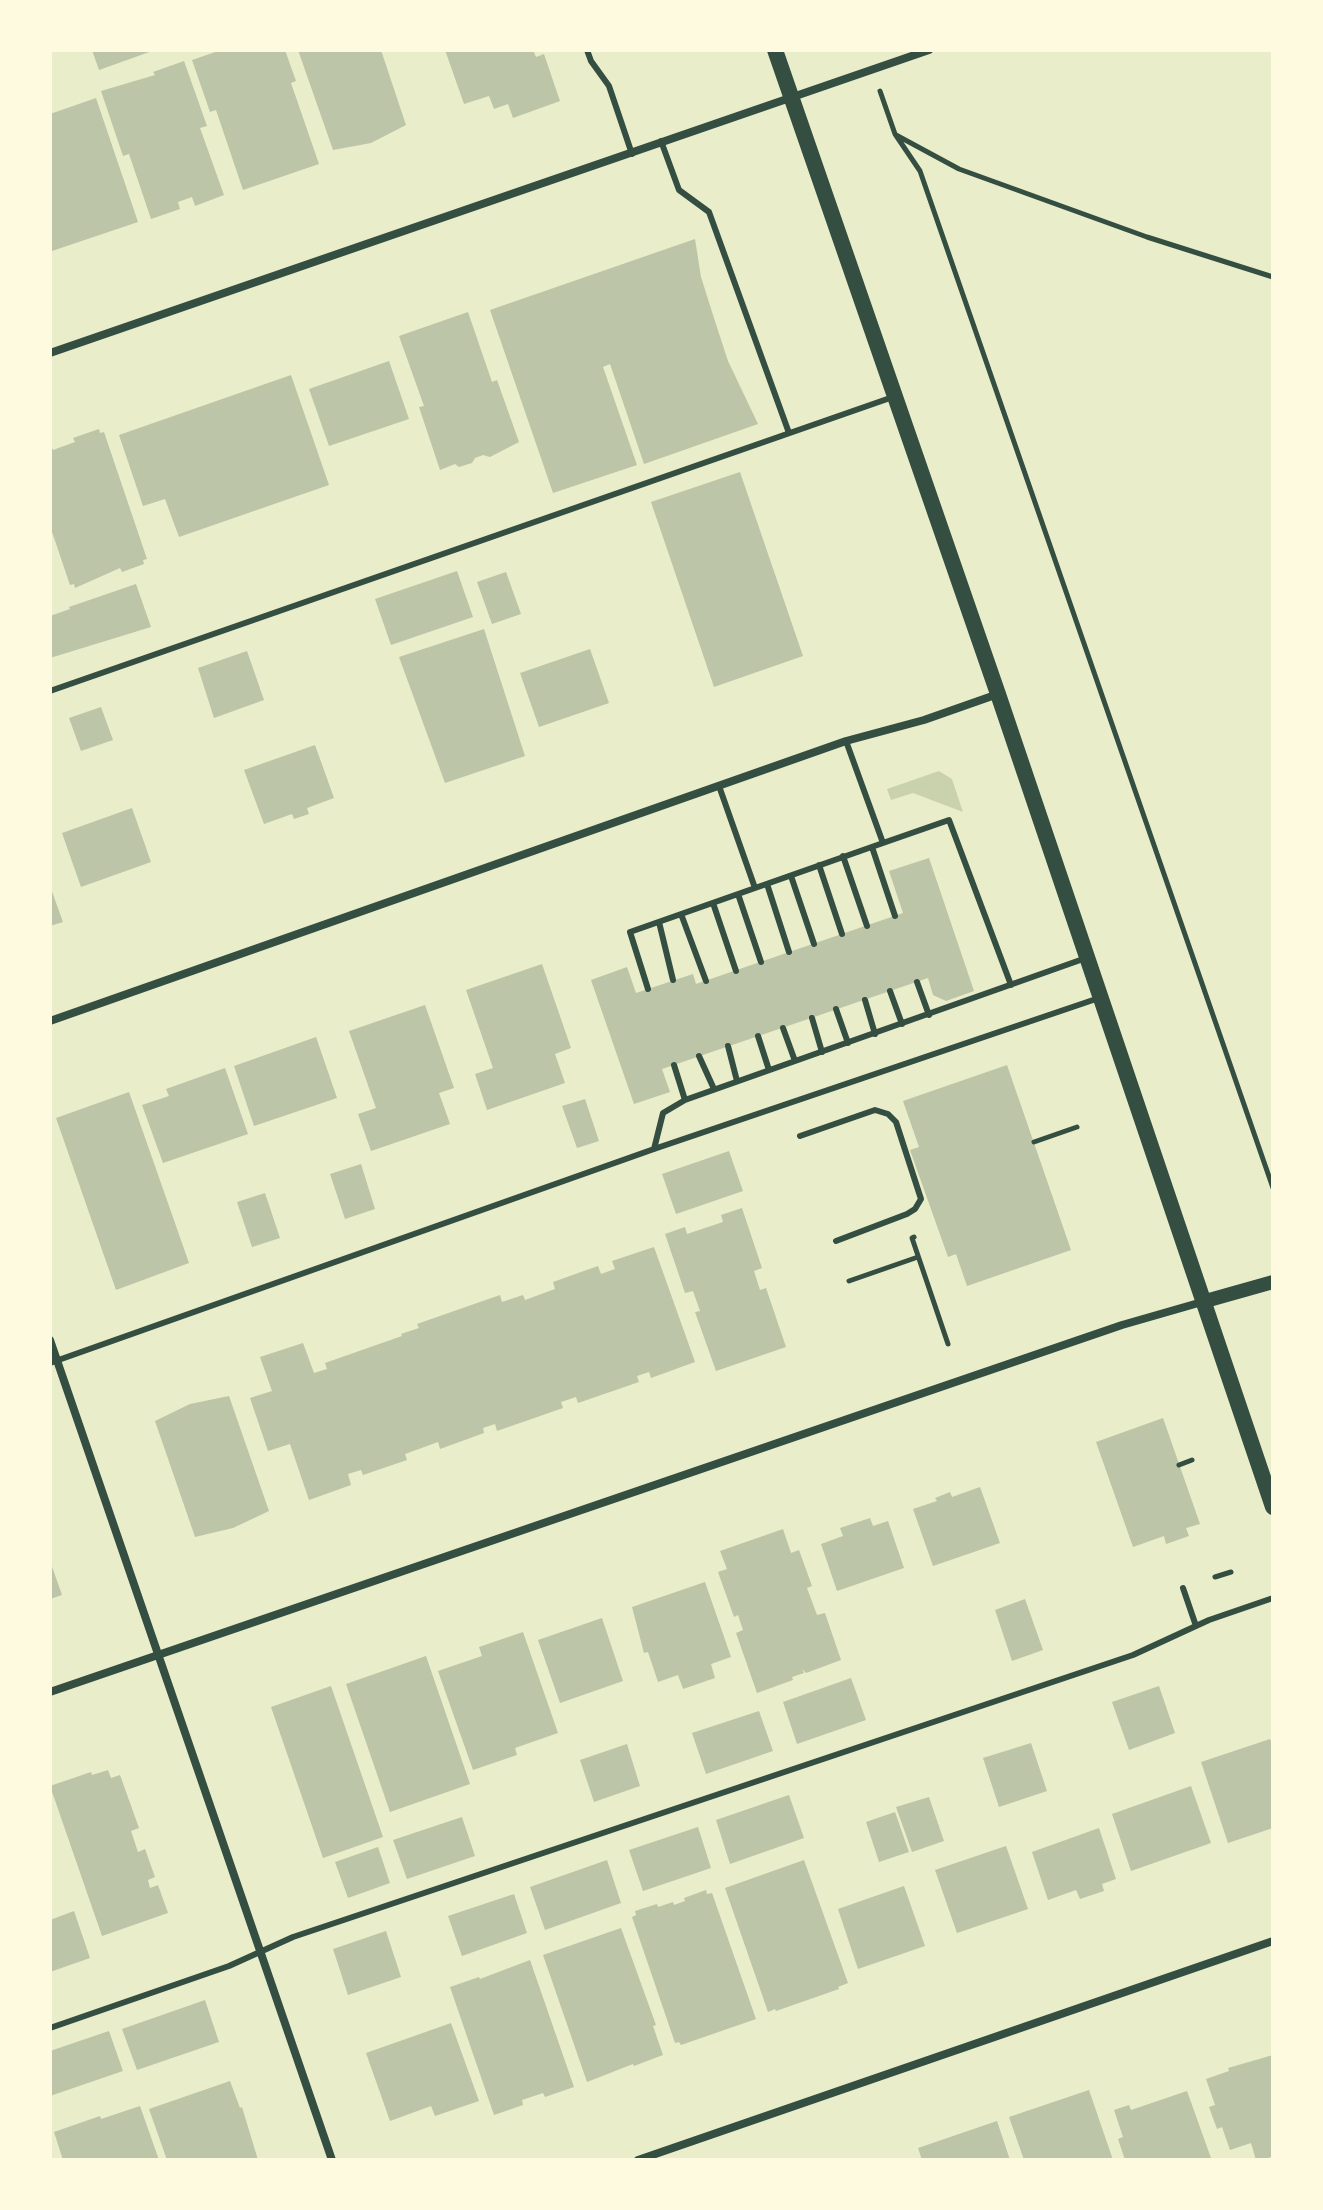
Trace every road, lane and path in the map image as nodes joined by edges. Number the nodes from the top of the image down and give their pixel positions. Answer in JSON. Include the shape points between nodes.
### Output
{"nodes":[{"id":1,"x":587,"y":50,"type":"edge"},
{"id":2,"x":775,"y":50,"type":"edge"},
{"id":3,"x":929,"y":50,"type":"edge"},
{"id":4,"x":791,"y":98,"type":"junction"},
{"id":5,"x":661,"y":141,"type":"junction"},
{"id":6,"x":632,"y":154,"type":"junction"},
{"id":7,"x":1273,"y":277,"type":"edge"},
{"id":8,"x":50,"y":353,"type":"edge"},
{"id":9,"x":895,"y":396,"type":"junction"},
{"id":10,"x":789,"y":433,"type":"junction"},
{"id":11,"x":50,"y":691,"type":"edge"},
{"id":12,"x":998,"y":694,"type":"junction"},
{"id":13,"x":846,"y":741,"type":"junction"},
{"id":14,"x":719,"y":786,"type":"junction"},
{"id":15,"x":883,"y":843,"type":"junction"},
{"id":16,"x":872,"y":847,"type":"junction"},
{"id":17,"x":843,"y":856,"type":"junction"},
{"id":18,"x":819,"y":865,"type":"junction"},
{"id":19,"x":791,"y":876,"type":"junction"},
{"id":20,"x":767,"y":884,"type":"junction"},
{"id":21,"x":755,"y":888,"type":"junction"},
{"id":22,"x":738,"y":894,"type":"junction"},
{"id":23,"x":713,"y":903,"type":"junction"},
{"id":24,"x":681,"y":914,"type":"junction"},
{"id":25,"x":895,"y":916,"type":"dead end"},
{"id":26,"x":659,"y":922,"type":"junction"},
{"id":27,"x":867,"y":926,"type":"dead end"},
{"id":28,"x":842,"y":934,"type":"dead end"},
{"id":29,"x":814,"y":944,"type":"dead end"},
{"id":30,"x":789,"y":952,"type":"dead end"},
{"id":31,"x":1086,"y":958,"type":"junction"},
{"id":32,"x":761,"y":962,"type":"dead end"},
{"id":33,"x":736,"y":971,"type":"dead end"},
{"id":34,"x":673,"y":980,"type":"dead end"},
{"id":35,"x":706,"y":981,"type":"dead end"},
{"id":36,"x":917,"y":982,"type":"dead end"},
{"id":37,"x":1011,"y":985,"type":"junction"},
{"id":38,"x":648,"y":989,"type":"dead end"},
{"id":39,"x":890,"y":991,"type":"dead end"},
{"id":40,"x":1099,"y":998,"type":"junction"},
{"id":41,"x":865,"y":1000,"type":"dead end"},
{"id":42,"x":836,"y":1009,"type":"dead end"},
{"id":43,"x":929,"y":1015,"type":"junction"},
{"id":44,"x":812,"y":1018,"type":"dead end"},
{"id":45,"x":50,"y":1021,"type":"edge"},
{"id":46,"x":902,"y":1024,"type":"junction"},
{"id":47,"x":783,"y":1028,"type":"dead end"},
{"id":48,"x":875,"y":1034,"type":"junction"},
{"id":49,"x":758,"y":1036,"type":"dead end"},
{"id":50,"x":848,"y":1043,"type":"junction"},
{"id":51,"x":728,"y":1046,"type":"dead end"},
{"id":52,"x":822,"y":1052,"type":"junction"},
{"id":53,"x":699,"y":1056,"type":"dead end"},
{"id":54,"x":795,"y":1061,"type":"junction"},
{"id":55,"x":674,"y":1065,"type":"dead end"},
{"id":56,"x":769,"y":1070,"type":"junction"},
{"id":57,"x":737,"y":1081,"type":"junction"},
{"id":58,"x":714,"y":1089,"type":"junction"},
{"id":59,"x":685,"y":1100,"type":"junction"},
{"id":60,"x":1077,"y":1127,"type":"dead end"},
{"id":61,"x":800,"y":1136,"type":"dead end"},
{"id":62,"x":1034,"y":1142,"type":"dead end"},
{"id":63,"x":654,"y":1149,"type":"junction"},
{"id":64,"x":1273,"y":1188,"type":"edge"},
{"id":65,"x":925,"y":1234,"type":"dead end"},
{"id":66,"x":836,"y":1241,"type":"dead end"},
{"id":67,"x":918,"y":1257,"type":"junction"},
{"id":68,"x":849,"y":1281,"type":"dead end"},
{"id":69,"x":1273,"y":1282,"type":"edge"},
{"id":70,"x":1202,"y":1302,"type":"junction"},
{"id":71,"x":50,"y":1340,"type":"edge"},
{"id":72,"x":948,"y":1344,"type":"dead end"},
{"id":73,"x":54,"y":1362,"type":"edge"},
{"id":74,"x":1192,"y":1460,"type":"dead end"},
{"id":75,"x":1179,"y":1465,"type":"dead end"},
{"id":76,"x":1273,"y":1507,"type":"edge"},
{"id":77,"x":1231,"y":1572,"type":"dead end"},
{"id":78,"x":1215,"y":1577,"type":"dead end"},
{"id":79,"x":1183,"y":1588,"type":"dead end"},
{"id":80,"x":1273,"y":1598,"type":"edge"},
{"id":81,"x":1196,"y":1626,"type":"junction"},
{"id":82,"x":158,"y":1654,"type":"junction"},
{"id":83,"x":50,"y":1692,"type":"edge"},
{"id":84,"x":1273,"y":1941,"type":"edge"},
{"id":85,"x":260,"y":1952,"type":"junction"},
{"id":86,"x":50,"y":2028,"type":"edge"},
{"id":87,"x":332,"y":2160,"type":"edge"},
{"id":88,"x":638,"y":2160,"type":"edge"}],
"edges":[{"from":1,"to":6,"type":"lane","via":[[609,86]]},
{"from":2,"to":4,"type":"main road"},
{"from":3,"to":4,"type":"street"},
{"from":4,"to":5,"type":"street"},
{"from":4,"to":9,"type":"main road"},
{"from":5,"to":6,"type":"street"},
{"from":5,"to":10,"type":"lane","via":[[679,190],[709,212]]},
{"from":6,"to":8,"type":"street"},
{"from":7,"to":64,"type":"path","via":[[959,169],[895,134],[920,171]]},
{"from":9,"to":10,"type":"lane"},
{"from":9,"to":12,"type":"main road"},
{"from":10,"to":11,"type":"lane"},
{"from":12,"to":13,"type":"street"},
{"from":12,"to":31,"type":"main road"},
{"from":13,"to":14,"type":"street"},
{"from":13,"to":15,"type":"lane"},
{"from":14,"to":21,"type":"lane"},
{"from":14,"to":45,"type":"street"},
{"from":15,"to":16,"type":"lane"},
{"from":15,"to":37,"type":"lane","via":[[949,820]]},
{"from":16,"to":17,"type":"lane"},
{"from":16,"to":25,"type":"lane"},
{"from":17,"to":18,"type":"lane"},
{"from":17,"to":27,"type":"lane"},
{"from":18,"to":19,"type":"lane"},
{"from":18,"to":28,"type":"lane"},
{"from":19,"to":20,"type":"lane"},
{"from":19,"to":29,"type":"lane"},
{"from":20,"to":21,"type":"lane"},
{"from":20,"to":30,"type":"lane"},
{"from":21,"to":22,"type":"lane"},
{"from":22,"to":23,"type":"lane"},
{"from":22,"to":32,"type":"lane"},
{"from":23,"to":24,"type":"lane"},
{"from":23,"to":33,"type":"lane"},
{"from":24,"to":26,"type":"lane"},
{"from":24,"to":35,"type":"lane"},
{"from":26,"to":34,"type":"lane"},
{"from":26,"to":38,"type":"lane","via":[[630,932]]},
{"from":31,"to":37,"type":"lane"},
{"from":31,"to":40,"type":"main road"},
{"from":36,"to":43,"type":"lane"},
{"from":37,"to":43,"type":"lane"},
{"from":39,"to":46,"type":"lane"},
{"from":40,"to":63,"type":"lane"},
{"from":40,"to":70,"type":"main road"},
{"from":41,"to":48,"type":"lane"},
{"from":42,"to":50,"type":"lane"},
{"from":43,"to":46,"type":"lane"},
{"from":44,"to":52,"type":"lane"},
{"from":46,"to":48,"type":"lane"},
{"from":47,"to":54,"type":"lane"},
{"from":48,"to":50,"type":"lane"},
{"from":49,"to":56,"type":"lane"},
{"from":50,"to":52,"type":"lane"},
{"from":51,"to":57,"type":"lane"},
{"from":52,"to":54,"type":"lane"},
{"from":53,"to":58,"type":"lane"},
{"from":54,"to":56,"type":"lane"},
{"from":55,"to":59,"type":"lane"},
{"from":56,"to":57,"type":"lane"},
{"from":57,"to":58,"type":"lane"},
{"from":58,"to":59,"type":"lane"},
{"from":59,"to":63,"type":"lane","via":[[663,1113]]},
{"from":60,"to":62,"type":"path"},
{"from":61,"to":66,"type":"lane","via":[[875,1110],[896,1122],[921,1199],[907,1214]]},
{"from":63,"to":73,"type":"lane"},
{"from":65,"to":67,"type":"path","via":[[912,1238]]},
{"from":67,"to":68,"type":"path"},
{"from":67,"to":72,"type":"path"},
{"from":69,"to":70,"type":"street"},
{"from":70,"to":76,"type":"main road"},
{"from":70,"to":82,"type":"street"},
{"from":71,"to":73,"type":"street"},
{"from":73,"to":82,"type":"street"},
{"from":74,"to":75,"type":"path"},
{"from":77,"to":78,"type":"path"},
{"from":79,"to":81,"type":"lane"},
{"from":80,"to":81,"type":"lane"},
{"from":81,"to":85,"type":"lane","via":[[1133,1655]]},
{"from":82,"to":83,"type":"street"},
{"from":82,"to":85,"type":"street"},
{"from":84,"to":88,"type":"street"},
{"from":85,"to":86,"type":"lane"},
{"from":85,"to":87,"type":"street"}]}
